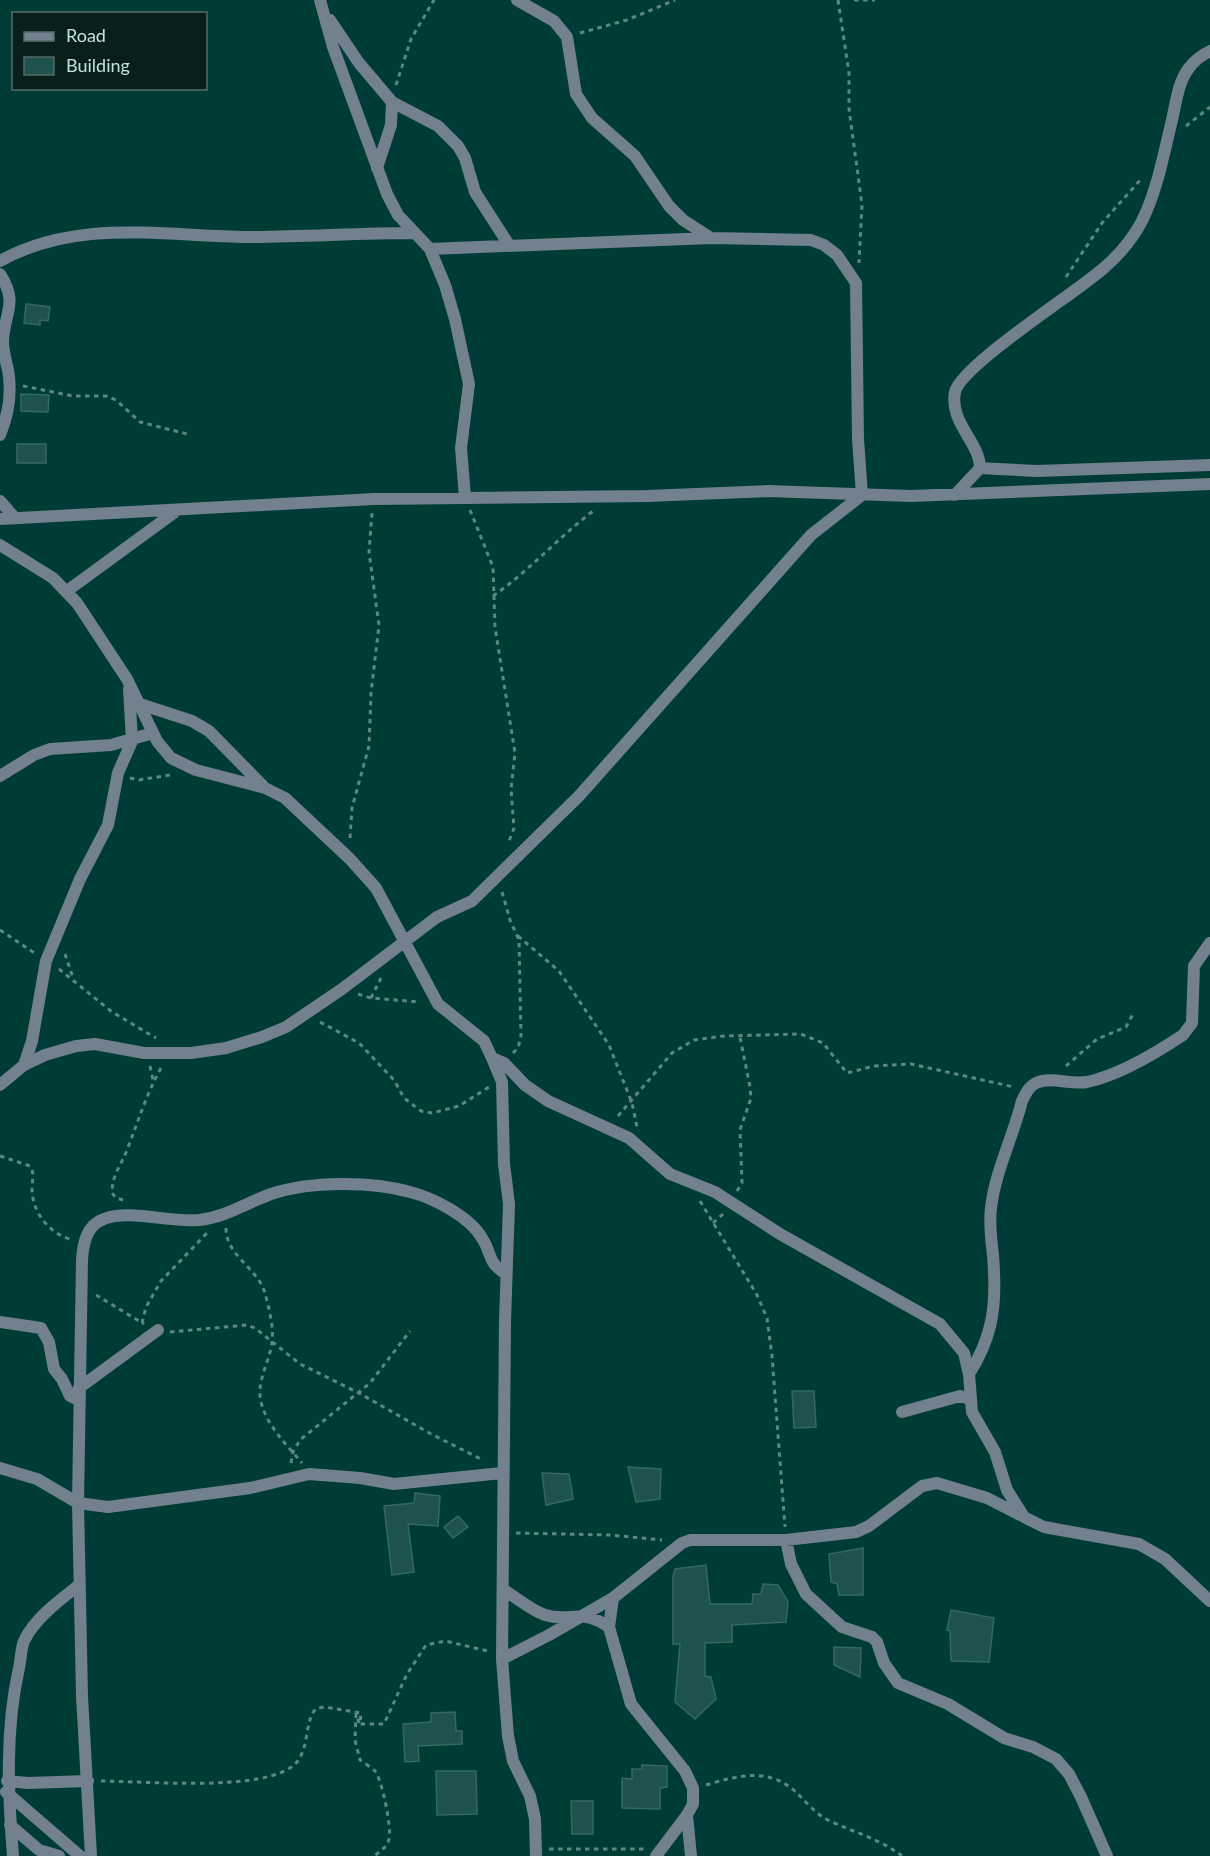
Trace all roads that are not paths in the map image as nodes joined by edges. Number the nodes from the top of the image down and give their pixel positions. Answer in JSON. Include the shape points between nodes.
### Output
{"nodes":[{"id":1,"x":517,"y":0,"type":"edge"},
{"id":2,"x":319,"y":2,"type":"edge"},
{"id":3,"x":1210,"y":51,"type":"edge"},
{"id":4,"x":392,"y":102,"type":"junction"},
{"id":5,"x":377,"y":168,"type":"junction"},
{"id":6,"x":413,"y":233,"type":"junction"},
{"id":7,"x":711,"y":238,"type":"junction"},
{"id":8,"x":509,"y":245,"type":"junction"},
{"id":9,"x":430,"y":249,"type":"junction"},
{"id":10,"x":0,"y":261,"type":"edge"},
{"id":11,"x":0,"y":274,"type":"edge"},
{"id":12,"x":0,"y":435,"type":"edge"},
{"id":13,"x":1210,"y":465,"type":"edge"},
{"id":14,"x":980,"y":468,"type":"junction"},
{"id":15,"x":1210,"y":484,"type":"edge"},
{"id":16,"x":0,"y":488,"type":"edge"},
{"id":17,"x":862,"y":495,"type":"junction"},
{"id":18,"x":955,"y":495,"type":"junction"},
{"id":19,"x":465,"y":497,"type":"junction"},
{"id":20,"x":1,"y":501,"type":"edge"},
{"id":21,"x":175,"y":512,"type":"junction"},
{"id":22,"x":15,"y":518,"type":"junction"},
{"id":23,"x":0,"y":519,"type":"edge"},
{"id":24,"x":0,"y":545,"type":"edge"},
{"id":25,"x":67,"y":591,"type":"junction"},
{"id":26,"x":127,"y":679,"type":"junction"},
{"id":27,"x":140,"y":704,"type":"junction"},
{"id":28,"x":153,"y":733,"type":"junction"},
{"id":29,"x":132,"y":741,"type":"junction"},
{"id":30,"x":0,"y":776,"type":"edge"},
{"id":31,"x":265,"y":788,"type":"junction"},
{"id":32,"x":405,"y":942,"type":"junction"},
{"id":33,"x":1210,"y":943,"type":"edge"},
{"id":34,"x":492,"y":1058,"type":"junction"},
{"id":35,"x":24,"y":1065,"type":"junction"},
{"id":36,"x":0,"y":1085,"type":"edge"},
{"id":37,"x":506,"y":1274,"type":"junction"},
{"id":38,"x":0,"y":1322,"type":"edge"},
{"id":39,"x":158,"y":1330,"type":"road end"},
{"id":40,"x":969,"y":1374,"type":"junction"},
{"id":41,"x":79,"y":1394,"type":"junction"},
{"id":42,"x":970,"y":1399,"type":"junction"},
{"id":43,"x":902,"y":1412,"type":"dead end"},
{"id":44,"x":0,"y":1468,"type":"edge"},
{"id":45,"x":502,"y":1472,"type":"junction"},
{"id":46,"x":78,"y":1503,"type":"junction"},
{"id":47,"x":1024,"y":1517,"type":"junction"},
{"id":48,"x":786,"y":1539,"type":"junction"},
{"id":49,"x":79,"y":1585,"type":"junction"},
{"id":50,"x":504,"y":1590,"type":"junction"},
{"id":51,"x":613,"y":1598,"type":"junction"},
{"id":52,"x":1210,"y":1600,"type":"edge"},
{"id":53,"x":582,"y":1615,"type":"junction"},
{"id":54,"x":609,"y":1627,"type":"junction"},
{"id":55,"x":502,"y":1659,"type":"junction"},
{"id":56,"x":88,"y":1781,"type":"junction"},
{"id":57,"x":5,"y":1787,"type":"edge"},
{"id":58,"x":687,"y":1815,"type":"junction"},
{"id":59,"x":10,"y":1825,"type":"junction"},
{"id":60,"x":536,"y":1853,"type":"edge"},
{"id":61,"x":658,"y":1853,"type":"edge"},
{"id":62,"x":13,"y":1856,"type":"edge"},
{"id":63,"x":59,"y":1856,"type":"edge"},
{"id":64,"x":80,"y":1856,"type":"edge"},
{"id":65,"x":91,"y":1856,"type":"edge"},
{"id":66,"x":691,"y":1856,"type":"edge"},
{"id":67,"x":1107,"y":1856,"type":"edge"}],
"edges":[{"from":1,"to":7,"type":"street","via":[[554,21],[567,37],[572,79],[582,106],[635,156],[669,206]]},
{"from":2,"to":4,"type":"street","via":[[359,63]]},
{"from":2,"to":5,"type":"street"},
{"from":3,"to":14,"type":"street","via":[[1187,70],[1143,219],[1121,252],[960,381],[955,393],[957,416],[977,453]]},
{"from":4,"to":5,"type":"street","via":[[391,124]]},
{"from":4,"to":8,"type":"street","via":[[438,126],[458,146],[475,192]]},
{"from":5,"to":6,"type":"street","via":[[398,215]]},
{"from":6,"to":9,"type":"street"},
{"from":6,"to":10,"type":"street","via":[[248,237],[94,233],[45,241]]},
{"from":7,"to":8,"type":"street"},
{"from":7,"to":17,"type":"street","via":[[811,240],[837,255],[856,283]]},
{"from":8,"to":9,"type":"street"},
{"from":9,"to":19,"type":"street","via":[[446,285],[469,384],[461,448]]},
{"from":11,"to":12,"type":"street","via":[[11,296],[3,341],[9,406]]},
{"from":13,"to":14,"type":"street","via":[[1037,471]]},
{"from":14,"to":18,"type":"street"},
{"from":15,"to":18,"type":"street"},
{"from":16,"to":20,"type":"street"},
{"from":17,"to":18,"type":"street"},
{"from":17,"to":19,"type":"street","via":[[768,491]]},
{"from":17,"to":32,"type":"street","via":[[811,535],[579,796],[472,901],[437,917]]},
{"from":19,"to":21,"type":"street"},
{"from":20,"to":22,"type":"street"},
{"from":21,"to":22,"type":"street"},
{"from":21,"to":25,"type":"street"},
{"from":22,"to":23,"type":"street"},
{"from":24,"to":25,"type":"street"},
{"from":25,"to":26,"type":"street"},
{"from":26,"to":27,"type":"street"},
{"from":26,"to":29,"type":"street"},
{"from":27,"to":28,"type":"street"},
{"from":27,"to":31,"type":"street","via":[[192,721],[209,731]]},
{"from":28,"to":29,"type":"street"},
{"from":28,"to":31,"type":"street","via":[[163,750],[180,763]]},
{"from":29,"to":30,"type":"street","via":[[50,749]]},
{"from":29,"to":35,"type":"street","via":[[118,772],[108,825],[80,879],[46,961]]},
{"from":31,"to":32,"type":"street","via":[[293,804],[350,859],[376,888]]},
{"from":32,"to":34,"type":"street","via":[[432,994],[445,1011],[484,1041]]},
{"from":32,"to":35,"type":"street","via":[[286,1027],[242,1044],[210,1051],[169,1053],[144,1053],[95,1044],[45,1055]]},
{"from":33,"to":40,"type":"street","via":[[1194,966],[1192,1023],[1184,1035],[1086,1082],[1036,1083],[1022,1101],[994,1193],[990,1221],[994,1304],[986,1348]]},
{"from":34,"to":37,"type":"street","via":[[502,1082],[509,1204]]},
{"from":34,"to":40,"type":"street","via":[[504,1063],[548,1101],[641,1146],[670,1174],[731,1202],[940,1324],[963,1353]]},
{"from":35,"to":36,"type":"street"},
{"from":37,"to":41,"type":"street","via":[[491,1263],[478,1231],[443,1207],[411,1192],[383,1187],[314,1185],[268,1195],[213,1217],[178,1221],[130,1216],[103,1219],[84,1242]]},
{"from":37,"to":45,"type":"street"},
{"from":38,"to":41,"type":"street","via":[[41,1328],[49,1342],[54,1369],[70,1396]]},
{"from":39,"to":41,"type":"street"},
{"from":40,"to":42,"type":"street"},
{"from":41,"to":46,"type":"street"},
{"from":42,"to":43,"type":"street","via":[[960,1396]]},
{"from":42,"to":47,"type":"street","via":[[976,1420],[1001,1465],[1007,1490]]},
{"from":44,"to":46,"type":"street","via":[[37,1479]]},
{"from":45,"to":46,"type":"street","via":[[394,1484],[309,1474],[250,1488],[128,1505]]},
{"from":45,"to":50,"type":"street"},
{"from":46,"to":49,"type":"street"},
{"from":47,"to":48,"type":"street","via":[[987,1498],[937,1483],[922,1486],[855,1532]]},
{"from":47,"to":52,"type":"street","via":[[1044,1527],[1139,1544],[1152,1550]]},
{"from":48,"to":51,"type":"street","via":[[690,1540]]},
{"from":48,"to":67,"type":"street","via":[[791,1564],[806,1594],[842,1627],[872,1637],[898,1683],[948,1704],[1004,1738],[1033,1747],[1056,1760],[1073,1782]]},
{"from":49,"to":56,"type":"street"},
{"from":49,"to":57,"type":"street","via":[[38,1622],[23,1642]]},
{"from":50,"to":53,"type":"street","via":[[543,1614]]},
{"from":50,"to":55,"type":"street"},
{"from":51,"to":53,"type":"street"},
{"from":51,"to":54,"type":"street"},
{"from":53,"to":54,"type":"street"},
{"from":53,"to":55,"type":"street"},
{"from":54,"to":58,"type":"street","via":[[631,1704],[685,1771],[693,1788],[693,1804]]},
{"from":55,"to":60,"type":"street","via":[[508,1736],[513,1761],[530,1796]]},
{"from":56,"to":57,"type":"street"},
{"from":56,"to":65,"type":"street"},
{"from":57,"to":59,"type":"street"},
{"from":57,"to":64,"type":"street"},
{"from":58,"to":61,"type":"street"},
{"from":58,"to":66,"type":"street"},
{"from":59,"to":62,"type":"street"},
{"from":59,"to":63,"type":"street","via":[[39,1850]]}]}
